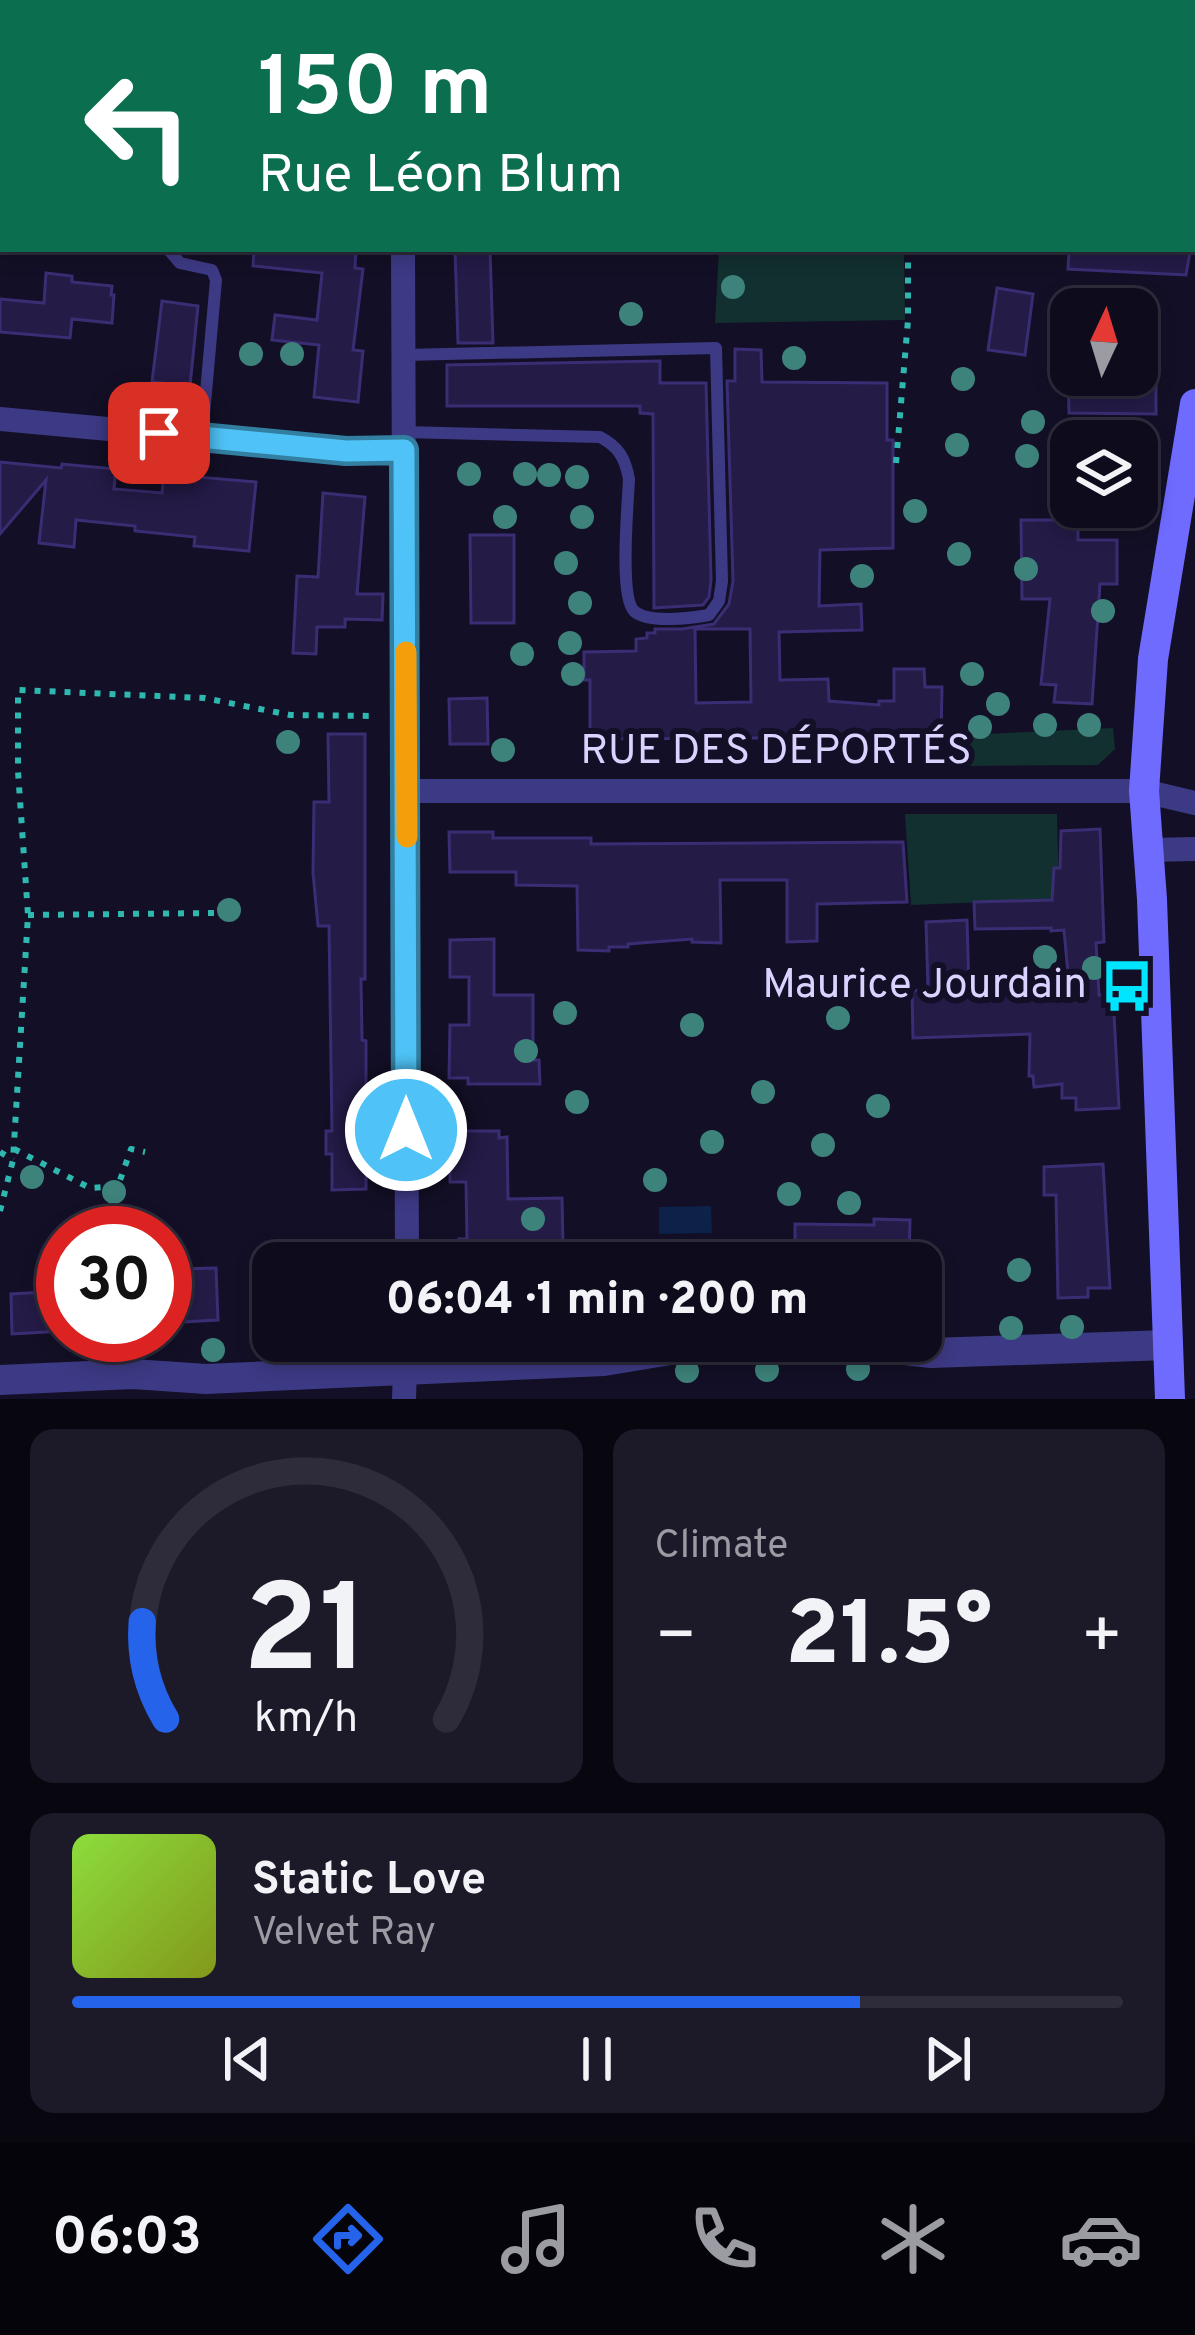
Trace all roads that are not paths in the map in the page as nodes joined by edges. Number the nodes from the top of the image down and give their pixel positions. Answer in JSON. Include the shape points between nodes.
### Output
{"nodes":[{"id":1,"x":170,"y":252,"type":"edge"},
{"id":2,"x":404,"y":252,"type":"edge"},
{"id":3,"x":404,"y":356,"type":"junction"},
{"id":4,"x":1195,"y":404,"type":"edge"},
{"id":5,"x":0,"y":418,"type":"edge"},
{"id":6,"x":202,"y":437,"type":"junction"},
{"id":7,"x":404,"y":441,"type":"junction"},
{"id":8,"x":1191,"y":453,"type":"edge"},
{"id":9,"x":407,"y":791,"type":"junction"},
{"id":10,"x":1144,"y":791,"type":"junction"},
{"id":11,"x":1195,"y":803,"type":"edge"},
{"id":12,"x":1195,"y":849,"type":"edge"},
{"id":13,"x":1149,"y":850,"type":"junction"},
{"id":14,"x":406,"y":1242,"type":"edge"},
{"id":15,"x":1181,"y":1344,"type":"edge"},
{"id":16,"x":406,"y":1370,"type":"edge"},
{"id":17,"x":0,"y":1380,"type":"edge"},
{"id":18,"x":1170,"y":1399,"type":"edge"}],
"edges":[{"from":1,"to":6,"type":"lane","via":[[179,263],[212,270],[215,280]]},
{"from":2,"to":3,"type":"street"},
{"from":3,"to":7,"type":"street"},
{"from":3,"to":7,"type":"lane","via":[[716,348],[719,601],[709,615],[692,619],[632,610],[625,591],[629,479],[614,445],[600,437]]},
{"from":4,"to":8,"type":"main road"},
{"from":5,"to":6,"type":"street"},
{"from":6,"to":7,"type":"street","via":[[346,451]]},
{"from":7,"to":9,"type":"street"},
{"from":8,"to":10,"type":"main road","via":[[1153,659]]},
{"from":9,"to":10,"type":"street","name":"RUE DES DÉPORTÉS"},
{"from":9,"to":14,"type":"street"},
{"from":10,"to":11,"type":"street","name":"RUE DES DÉPORTÉS"},
{"from":10,"to":13,"type":"main road"},
{"from":12,"to":13,"type":"street"},
{"from":13,"to":15,"type":"main road"},
{"from":15,"to":16,"type":"street","via":[[931,1353],[688,1347],[604,1361]]},
{"from":15,"to":18,"type":"main road"},
{"from":16,"to":17,"type":"street"}]}
